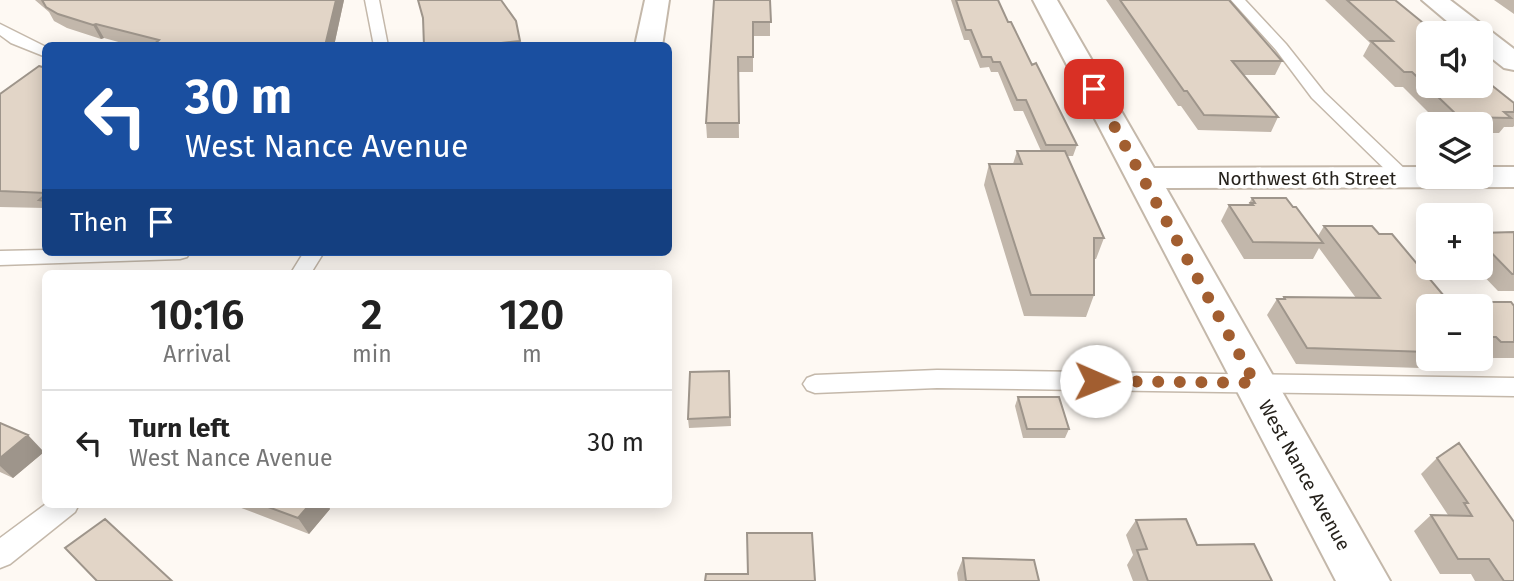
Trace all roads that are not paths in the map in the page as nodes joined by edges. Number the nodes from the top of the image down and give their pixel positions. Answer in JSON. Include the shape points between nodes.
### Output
{"nodes":[{"id":1,"x":372,"y":0,"type":"edge"},
{"id":2,"x":657,"y":0,"type":"edge"},
{"id":3,"x":1045,"y":0,"type":"edge"},
{"id":4,"x":1238,"y":0,"type":"edge"},
{"id":5,"x":1434,"y":0,"type":"edge"},
{"id":6,"x":1461,"y":21,"type":"edge"},
{"id":7,"x":0,"y":28,"type":"edge"},
{"id":8,"x":380,"y":42,"type":"edge"},
{"id":9,"x":649,"y":42,"type":"edge"},
{"id":10,"x":1493,"y":46,"type":"edge"},
{"id":11,"x":42,"y":51,"type":"edge"},
{"id":12,"x":1514,"y":62,"type":"edge"},
{"id":13,"x":1402,"y":177,"type":"junction"},
{"id":14,"x":1514,"y":177,"type":"edge"},
{"id":15,"x":1143,"y":178,"type":"junction"},
{"id":16,"x":60,"y":256,"type":"edge"},
{"id":17,"x":0,"y":258,"type":"edge"},
{"id":18,"x":1255,"y":383,"type":"junction"},
{"id":19,"x":815,"y":384,"type":"dead end"},
{"id":20,"x":1514,"y":387,"type":"edge"},
{"id":21,"x":61,"y":508,"type":"edge"},
{"id":22,"x":0,"y":555,"type":"edge"},
{"id":23,"x":1364,"y":581,"type":"edge"}],
"edges":[{"from":1,"to":8,"type":"lane"},
{"from":2,"to":9,"type":"street"},
{"from":3,"to":15,"type":"street","name":"West Nance Avenue"},
{"from":4,"to":13,"type":"lane","via":[[1318,95]]},
{"from":5,"to":6,"type":"street"},
{"from":7,"to":11,"type":"lane"},
{"from":10,"to":12,"type":"street"},
{"from":13,"to":14,"type":"street","name":"Northwest 6th Street"},
{"from":13,"to":15,"type":"street","name":"Northwest 6th Street"},
{"from":15,"to":18,"type":"street","name":"West Nance Avenue"},
{"from":16,"to":17,"type":"lane"},
{"from":18,"to":19,"type":"lane","via":[[937,379]]},
{"from":18,"to":20,"type":"lane"},
{"from":18,"to":23,"type":"street","name":"West Nance Avenue"},
{"from":21,"to":22,"type":"lane"}]}
